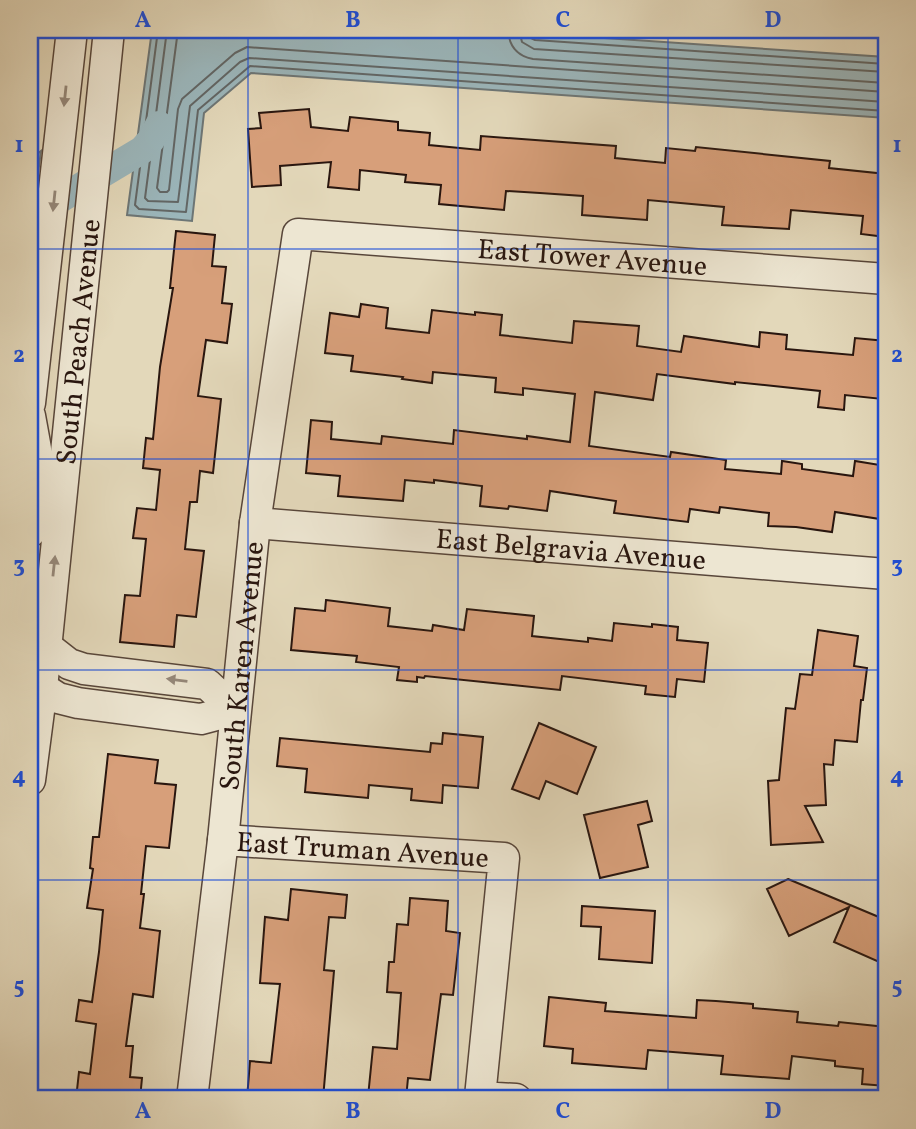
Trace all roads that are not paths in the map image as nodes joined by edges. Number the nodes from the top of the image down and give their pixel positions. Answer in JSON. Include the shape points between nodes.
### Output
{"nodes":[{"id":1,"x":72,"y":30,"type":"edge"},
{"id":2,"x":109,"y":30,"type":"edge"},
{"id":3,"x":298,"y":234,"type":"joint"},
{"id":4,"x":886,"y":279,"type":"edge"},
{"id":5,"x":30,"y":403,"type":"edge"},
{"id":6,"x":30,"y":416,"type":"edge"},
{"id":7,"x":256,"y":523,"type":"junction"},
{"id":8,"x":30,"y":532,"type":"edge"},
{"id":9,"x":886,"y":574,"type":"edge"},
{"id":10,"x":46,"y":646,"type":"junction"},
{"id":11,"x":36,"y":684,"type":"edge"},
{"id":12,"x":235,"y":710,"type":"junction"},
{"id":13,"x":30,"y":780,"type":"edge"},
{"id":14,"x":223,"y":840,"type":"junction"},
{"id":15,"x":191,"y":1099,"type":"edge"},
{"id":16,"x":516,"y":1099,"type":"edge"}],
"edges":[{"from":1,"to":5,"type":"street","name":"South Peach Avenue","one_way":true},
{"from":10,"to":2,"type":"street","name":"South Peach Avenue","one_way":true},
{"from":3,"to":4,"type":"street","name":"East Tower Avenue"},
{"from":3,"to":7,"type":"street","name":"South Karen Avenue"},
{"from":6,"to":8,"type":"street","via":[[37,467]]},
{"from":7,"to":9,"type":"street","name":"East Belgravia Avenue"},
{"from":7,"to":12,"type":"street","name":"South Karen Avenue"},
{"from":10,"to":11,"type":"street","name":"South Peach Avenue"},
{"from":12,"to":10,"type":"street","one_way":true,"via":[[207,684],[84,669]]},
{"from":11,"to":12,"type":"street","via":[[58,698],[78,703],[201,719]]},
{"from":11,"to":13,"type":"street","name":"South Peach Avenue"},
{"from":12,"to":14,"type":"street","name":"South Karen Avenue"},
{"from":14,"to":15,"type":"street","name":"South Karen Avenue"},
{"from":14,"to":16,"type":"street","name":"East Truman Avenue","via":[[504,858],[480,1097]]}]}
